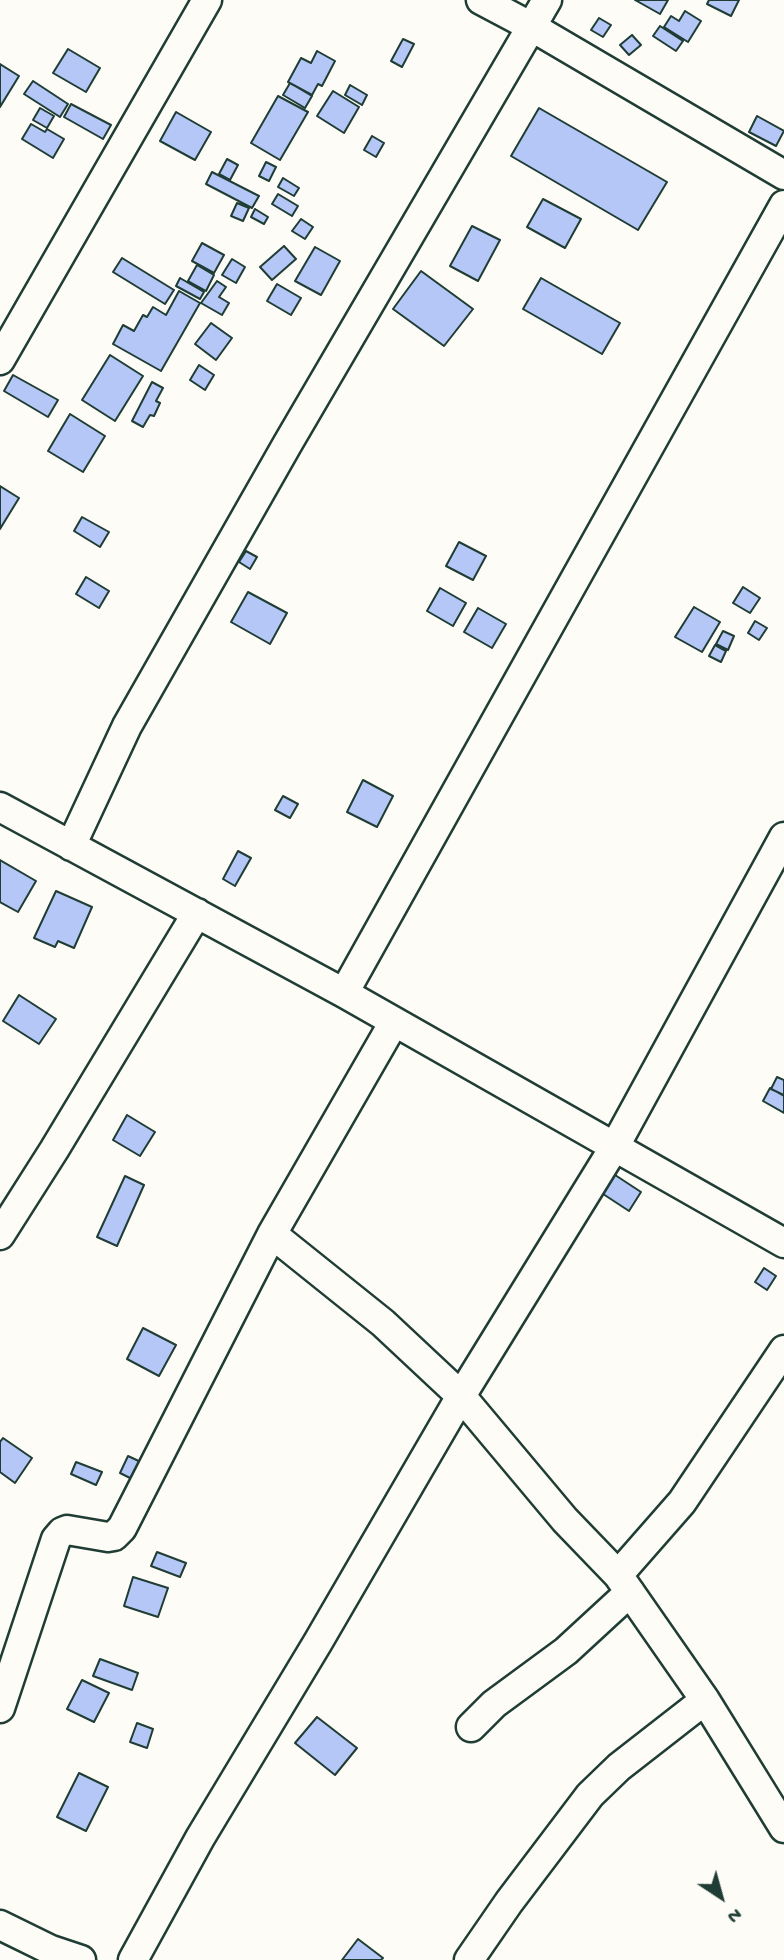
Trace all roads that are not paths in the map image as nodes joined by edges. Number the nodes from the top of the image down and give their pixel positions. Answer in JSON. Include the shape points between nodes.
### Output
{"nodes":[{"id":1,"x":207,"y":0,"type":"edge"},
{"id":2,"x":481,"y":0,"type":"edge"},
{"id":3,"x":547,"y":0,"type":"edge"},
{"id":4,"x":532,"y":27,"type":"junction"},
{"id":5,"x":784,"y":174,"type":"edge"},
{"id":6,"x":784,"y":205,"type":"edge"},
{"id":7,"x":0,"y":360,"type":"edge"},
{"id":8,"x":0,"y":807,"type":"edge"},
{"id":9,"x":784,"y":837,"type":"edge"},
{"id":10,"x":71,"y":846,"type":"junction"},
{"id":11,"x":197,"y":913,"type":"junction"},
{"id":12,"x":344,"y":993,"type":"junction"},
{"id":13,"x":394,"y":1022,"type":"junction"},
{"id":14,"x":615,"y":1146,"type":"junction"},
{"id":15,"x":272,"y":1234,"type":"junction"},
{"id":16,"x":0,"y":1235,"type":"edge"},
{"id":17,"x":784,"y":1243,"type":"edge"},
{"id":18,"x":784,"y":1350,"type":"edge"},
{"id":19,"x":461,"y":1396,"type":"junction"},
{"id":20,"x":624,"y":1584,"type":"junction"},
{"id":21,"x":705,"y":1699,"type":"junction"},
{"id":22,"x":0,"y":1708,"type":"edge"},
{"id":23,"x":471,"y":1727,"type":"dead end"},
{"id":24,"x":784,"y":1828,"type":"edge"},
{"id":25,"x":0,"y":1925,"type":"edge"},
{"id":26,"x":81,"y":1960,"type":"edge"},
{"id":27,"x":133,"y":1960,"type":"edge"},
{"id":28,"x":469,"y":1960,"type":"edge"}],
"edges":[{"from":1,"to":7,"type":"street"},
{"from":2,"to":4,"type":"street"},
{"from":3,"to":4,"type":"street"},
{"from":4,"to":5,"type":"street"},
{"from":4,"to":10,"type":"street","via":[[140,702]]},
{"from":6,"to":12,"type":"street"},
{"from":8,"to":10,"type":"street"},
{"from":9,"to":14,"type":"street"},
{"from":10,"to":11,"type":"street"},
{"from":11,"to":12,"type":"street"},
{"from":11,"to":16,"type":"street"},
{"from":12,"to":13,"type":"street"},
{"from":13,"to":14,"type":"street"},
{"from":13,"to":15,"type":"street"},
{"from":14,"to":17,"type":"street"},
{"from":14,"to":19,"type":"street"},
{"from":15,"to":19,"type":"street","via":[[383,1323]]},
{"from":15,"to":22,"type":"street","via":[[122,1528],[108,1537],[67,1530],[56,1539]]},
{"from":18,"to":20,"type":"street"},
{"from":19,"to":20,"type":"street"},
{"from":19,"to":27,"type":"street"},
{"from":20,"to":21,"type":"street"},
{"from":20,"to":23,"type":"street","via":[[566,1651],[494,1704]]},
{"from":21,"to":24,"type":"street"},
{"from":21,"to":28,"type":"street","via":[[590,1795]]},
{"from":25,"to":26,"type":"street"}]}
